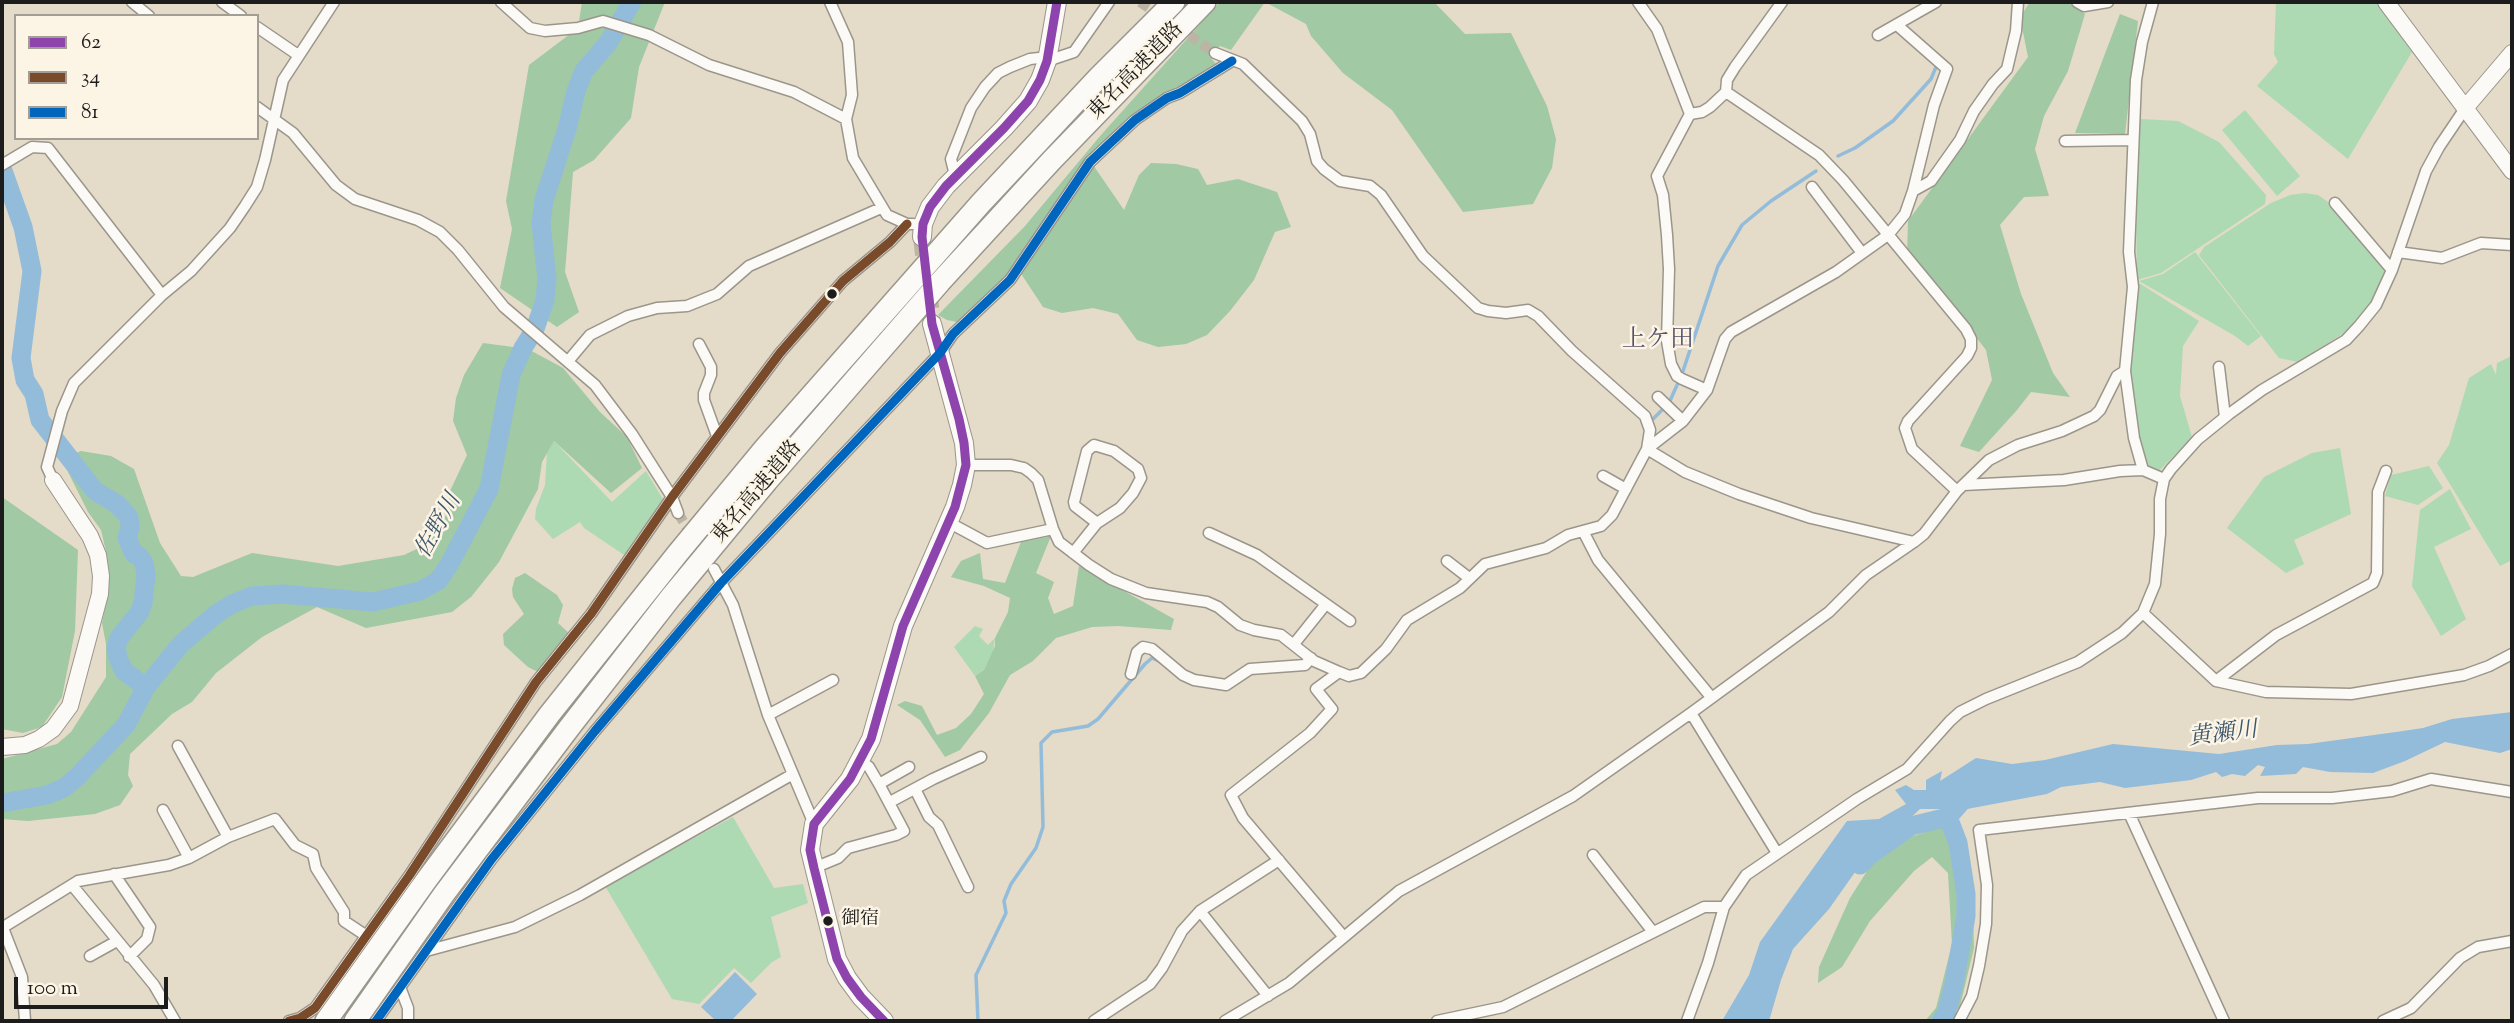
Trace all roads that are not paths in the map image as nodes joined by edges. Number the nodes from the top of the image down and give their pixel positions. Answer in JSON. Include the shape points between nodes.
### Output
{"nodes":[{"id":1,"x":132,"y":2,"type":"edge"},
{"id":2,"x":222,"y":2,"type":"edge"},
{"id":3,"x":334,"y":2,"type":"edge"},
{"id":4,"x":501,"y":2,"type":"edge"},
{"id":5,"x":830,"y":2,"type":"edge"},
{"id":6,"x":1057,"y":2,"type":"edge"},
{"id":7,"x":1109,"y":2,"type":"edge"},
{"id":8,"x":1174,"y":2,"type":"edge"},
{"id":9,"x":1205,"y":2,"type":"edge"},
{"id":10,"x":1637,"y":2,"type":"edge"},
{"id":11,"x":1782,"y":2,"type":"edge"},
{"id":12,"x":1936,"y":2,"type":"edge"},
{"id":13,"x":2018,"y":2,"type":"edge"},
{"id":14,"x":2077,"y":2,"type":"edge"},
{"id":15,"x":2108,"y":2,"type":"edge"},
{"id":16,"x":2153,"y":2,"type":"edge"},
{"id":17,"x":2386,"y":2,"type":"edge"},
{"id":18,"x":147,"y":14,"type":"edge"},
{"id":19,"x":237,"y":14,"type":"edge"},
{"id":20,"x":1897,"y":25,"type":"junction"},
{"id":21,"x":259,"y":28,"type":"edge"},
{"id":22,"x":1878,"y":35,"type":"dead end"},
{"id":23,"x":1215,"y":53,"type":"tunnel mouth"},
{"id":24,"x":2512,"y":53,"type":"edge"},
{"id":25,"x":298,"y":55,"type":"junction"},
{"id":26,"x":1048,"y":59,"type":"junction"},
{"id":27,"x":1232,"y":61,"type":"junction"},
{"id":28,"x":1726,"y":92,"type":"junction"},
{"id":29,"x":2466,"y":107,"type":"junction"},
{"id":30,"x":259,"y":108,"type":"edge"},
{"id":31,"x":1690,"y":114,"type":"junction"},
{"id":32,"x":846,"y":119,"type":"junction"},
{"id":33,"x":276,"y":121,"type":"junction"},
{"id":34,"x":2133,"y":140,"type":"junction"},
{"id":35,"x":2066,"y":141,"type":"dead end"},
{"id":36,"x":2,"y":165,"type":"edge"},
{"id":37,"x":2512,"y":172,"type":"edge"},
{"id":38,"x":955,"y":175,"type":"junction"},
{"id":39,"x":1812,"y":187,"type":"dead end"},
{"id":40,"x":1913,"y":191,"type":"junction"},
{"id":41,"x":2335,"y":203,"type":"dead end"},
{"id":42,"x":881,"y":208,"type":"junction"},
{"id":43,"x":917,"y":228,"type":"junction"},
{"id":44,"x":1888,"y":235,"type":"junction"},
{"id":45,"x":2512,"y":245,"type":"edge"},
{"id":46,"x":2398,"y":252,"type":"junction"},
{"id":47,"x":1862,"y":253,"type":"junction"},
{"id":48,"x":2392,"y":270,"type":"junction"},
{"id":49,"x":162,"y":295,"type":"junction"},
{"id":50,"x":932,"y":324,"type":"tunnel mouth"},
{"id":51,"x":699,"y":344,"type":"dead end"},
{"id":52,"x":940,"y":353,"type":"junction"},
{"id":53,"x":569,"y":360,"type":"junction"},
{"id":54,"x":2219,"y":367,"type":"dead end"},
{"id":55,"x":2125,"y":371,"type":"junction"},
{"id":56,"x":1707,"y":390,"type":"junction"},
{"id":57,"x":1658,"y":397,"type":"dead end"},
{"id":58,"x":2225,"y":417,"type":"junction"},
{"id":59,"x":1684,"y":421,"type":"junction"},
{"id":60,"x":717,"y":436,"type":"junction"},
{"id":61,"x":1647,"y":449,"type":"junction"},
{"id":62,"x":966,"y":465,"type":"junction"},
{"id":63,"x":2143,"y":470,"type":"junction"},
{"id":64,"x":2386,"y":471,"type":"dead end"},
{"id":65,"x":1603,"y":476,"type":"dead end"},
{"id":66,"x":2164,"y":479,"type":"junction"},
{"id":67,"x":53,"y":480,"type":"joint"},
{"id":68,"x":1960,"y":488,"type":"junction"},
{"id":69,"x":1626,"y":489,"type":"junction"},
{"id":70,"x":672,"y":497,"type":"junction"},
{"id":71,"x":678,"y":513,"type":"tunnel mouth"},
{"id":72,"x":948,"y":522,"type":"junction"},
{"id":73,"x":1097,"y":523,"type":"junction"},
{"id":74,"x":1053,"y":530,"type":"junction"},
{"id":75,"x":1583,"y":531,"type":"junction"},
{"id":76,"x":1209,"y":533,"type":"dead end"},
{"id":77,"x":1914,"y":542,"type":"junction"},
{"id":78,"x":1073,"y":553,"type":"junction"},
{"id":79,"x":1447,"y":561,"type":"dead end"},
{"id":80,"x":714,"y":569,"type":"tunnel mouth"},
{"id":81,"x":1468,"y":578,"type":"junction"},
{"id":82,"x":721,"y":583,"type":"junction"},
{"id":83,"x":1326,"y":604,"type":"junction"},
{"id":84,"x":2143,"y":613,"type":"junction"},
{"id":85,"x":1350,"y":621,"type":"dead end"},
{"id":86,"x":1294,"y":644,"type":"junction"},
{"id":87,"x":2512,"y":654,"type":"edge"},
{"id":88,"x":1311,"y":658,"type":"junction"},
{"id":89,"x":1339,"y":672,"type":"junction"},
{"id":90,"x":1131,"y":674,"type":"dead end"},
{"id":91,"x":833,"y":680,"type":"dead end"},
{"id":92,"x":2216,"y":681,"type":"junction"},
{"id":93,"x":1711,"y":697,"type":"junction"},
{"id":94,"x":1691,"y":713,"type":"junction"},
{"id":95,"x":768,"y":715,"type":"junction"},
{"id":96,"x":178,"y":746,"type":"dead end"},
{"id":97,"x":2,"y":747,"type":"edge"},
{"id":98,"x":981,"y":757,"type":"dead end"},
{"id":99,"x":861,"y":761,"type":"junction"},
{"id":100,"x":909,"y":767,"type":"dead end"},
{"id":101,"x":793,"y":774,"type":"junction"},
{"id":102,"x":879,"y":784,"type":"junction"},
{"id":103,"x":915,"y":789,"type":"junction"},
{"id":104,"x":2512,"y":792,"type":"edge"},
{"id":105,"x":890,"y":802,"type":"junction"},
{"id":106,"x":163,"y":810,"type":"dead end"},
{"id":107,"x":2129,"y":813,"type":"junction"},
{"id":108,"x":814,"y":824,"type":"junction"},
{"id":109,"x":228,"y":837,"type":"junction"},
{"id":110,"x":1777,"y":853,"type":"junction"},
{"id":111,"x":1593,"y":855,"type":"dead end"},
{"id":112,"x":189,"y":858,"type":"junction"},
{"id":113,"x":1279,"y":860,"type":"junction"},
{"id":114,"x":814,"y":868,"type":"junction"},
{"id":115,"x":114,"y":874,"type":"junction"},
{"id":116,"x":72,"y":885,"type":"junction"},
{"id":117,"x":968,"y":887,"type":"dead end"},
{"id":118,"x":1724,"y":907,"type":"junction"},
{"id":119,"x":1200,"y":911,"type":"junction"},
{"id":120,"x":2,"y":928,"type":"edge"},
{"id":121,"x":1653,"y":932,"type":"junction"},
{"id":122,"x":365,"y":935,"type":"junction"},
{"id":123,"x":1343,"y":936,"type":"junction"},
{"id":124,"x":2512,"y":941,"type":"edge"},
{"id":125,"x":117,"y":942,"type":"junction"},
{"id":126,"x":426,"y":951,"type":"junction"},
{"id":127,"x":90,"y":956,"type":"dead end"},
{"id":128,"x":130,"y":957,"type":"junction"},
{"id":129,"x":400,"y":986,"type":"junction"},
{"id":130,"x":1268,"y":996,"type":"junction"},
{"id":131,"x":25,"y":1021,"type":"edge"},
{"id":132,"x":176,"y":1021,"type":"edge"},
{"id":133,"x":289,"y":1021,"type":"edge"},
{"id":134,"x":326,"y":1021,"type":"edge"},
{"id":135,"x":355,"y":1021,"type":"edge"},
{"id":136,"x":376,"y":1021,"type":"edge"},
{"id":137,"x":408,"y":1021,"type":"edge"},
{"id":138,"x":884,"y":1021,"type":"edge"},
{"id":139,"x":1094,"y":1021,"type":"edge"},
{"id":140,"x":1225,"y":1021,"type":"edge"},
{"id":141,"x":1437,"y":1021,"type":"edge"},
{"id":142,"x":1687,"y":1021,"type":"edge"},
{"id":143,"x":1959,"y":1021,"type":"edge"},
{"id":144,"x":2224,"y":1021,"type":"edge"},
{"id":145,"x":2383,"y":1021,"type":"edge"}],
"edges":[{"from":1,"to":18,"type":"street"},
{"from":2,"to":19,"type":"street"},
{"from":3,"to":25,"type":"street"},
{"from":4,"to":32,"type":"street","via":[[530,27],[545,31],[603,21],[649,35],[709,65],[794,92]]},
{"from":5,"to":32,"type":"street","via":[[848,41],[852,95]]},
{"from":6,"to":26,"type":"main road"},
{"from":7,"to":26,"type":"street","via":[[1074,52]]},
{"from":8,"to":134,"type":"highway","name":"東名高速道路","via":[[981,203],[756,458],[550,715]]},
{"from":9,"to":135,"type":"highway","name":"東名高速道路","via":[[940,282],[767,481],[569,728]]},
{"from":10,"to":31,"type":"street","via":[[1657,29]]},
{"from":11,"to":28,"type":"street","via":[[1735,67]]},
{"from":12,"to":20,"type":"street"},
{"from":13,"to":40,"type":"street","via":[[2007,69],[1974,111],[1931,181]]},
{"from":14,"to":15,"type":"street","via":[[2084,6]]},
{"from":16,"to":34,"type":"street","via":[[2141,42]]},
{"from":17,"to":29,"type":"street"},
{"from":20,"to":22,"type":"street"},
{"from":20,"to":40,"type":"street","via":[[1947,69]]},
{"from":21,"to":25,"type":"street"},
{"from":23,"to":27,"type":"street"},
{"from":24,"to":29,"type":"street"},
{"from":25,"to":33,"type":"street","via":[[283,80]]},
{"from":26,"to":38,"type":"main road","via":[[1028,101]]},
{"from":26,"to":38,"type":"street","via":[[1030,58],[998,72],[985,88],[971,108],[951,159]]},
{"from":27,"to":52,"type":"street","via":[[1135,120],[1090,162],[1010,280],[953,334]]},
{"from":27,"to":61,"type":"street","via":[[1243,64],[1302,121],[1324,169],[1340,181],[1370,186],[1381,195],[1423,256],[1478,308],[1506,313],[1528,310],[1623,394],[1649,422]]},
{"from":28,"to":31,"type":"street","via":[[1702,112]]},
{"from":28,"to":44,"type":"street","via":[[1819,155]]},
{"from":29,"to":37,"type":"street"},
{"from":29,"to":46,"type":"street","via":[[2426,171]]},
{"from":30,"to":33,"type":"street"},
{"from":31,"to":56,"type":"street","via":[[1657,176],[1669,269],[1667,341],[1677,376]]},
{"from":32,"to":42,"type":"street","via":[[853,158]]},
{"from":33,"to":49,"type":"street","via":[[257,187],[246,206],[191,271]]},
{"from":33,"to":53,"type":"street","via":[[355,199],[440,232],[504,307]]},
{"from":34,"to":35,"type":"street"},
{"from":34,"to":55,"type":"street","via":[[2129,252],[2133,287]]},
{"from":36,"to":49,"type":"street","via":[[32,146],[48,148]]},
{"from":38,"to":43,"type":"main road"},
{"from":39,"to":47,"type":"street"},
{"from":40,"to":44,"type":"street","via":[[1905,214]]},
{"from":41,"to":48,"type":"street"},
{"from":42,"to":43,"type":"street"},
{"from":42,"to":53,"type":"street","via":[[749,266],[717,294],[687,306],[657,307],[628,316],[590,334]]},
{"from":43,"to":60,"type":"street","via":[[890,242],[843,281]]},
{"from":44,"to":47,"type":"street"},
{"from":44,"to":68,"type":"street","via":[[1971,339],[1967,356],[1905,428],[1912,449]]},
{"from":45,"to":46,"type":"street","via":[[2481,243],[2442,258]]},
{"from":46,"to":48,"type":"street"},
{"from":47,"to":56,"type":"street","via":[[1731,332]]},
{"from":48,"to":58,"type":"street","via":[[2376,305],[2346,340]]},
{"from":49,"to":67,"type":"street","via":[[74,383],[50,451],[47,467]]},
{"from":50,"to":52,"type":"main road"},
{"from":51,"to":60,"type":"street","via":[[711,367],[704,400]]},
{"from":52,"to":62,"type":"main road"},
{"from":52,"to":82,"type":"street"},
{"from":53,"to":70,"type":"street","via":[[595,385],[632,434]]},
{"from":54,"to":58,"type":"street"},
{"from":55,"to":63,"type":"street"},
{"from":55,"to":68,"type":"street","via":[[2117,376],[2094,416],[1989,460]]},
{"from":56,"to":59,"type":"street"},
{"from":57,"to":59,"type":"street"},
{"from":58,"to":66,"type":"street","via":[[2180,457]]},
{"from":59,"to":61,"type":"street"},
{"from":60,"to":70,"type":"street"},
{"from":61,"to":69,"type":"street"},
{"from":61,"to":77,"type":"street","via":[[1685,472],[1739,494],[1811,518]]},
{"from":62,"to":72,"type":"main road"},
{"from":62,"to":74,"type":"street","via":[[1011,465],[1031,473],[1038,480]]},
{"from":63,"to":66,"type":"street"},
{"from":63,"to":68,"type":"street"},
{"from":64,"to":92,"type":"street","via":[[2378,492],[2373,583],[2276,635]]},
{"from":65,"to":69,"type":"street"},
{"from":66,"to":84,"type":"street","via":[[2155,584]]},
{"from":67,"to":97,"type":"street","via":[[98,555],[100,594],[70,706],[39,740]]},
{"from":68,"to":77,"type":"street"},
{"from":69,"to":75,"type":"street","via":[[1601,526]]},
{"from":70,"to":71,"type":"street"},
{"from":70,"to":122,"type":"street","via":[[592,614],[536,682],[410,876]]},
{"from":72,"to":74,"type":"street","via":[[987,543]]},
{"from":72,"to":99,"type":"main road","via":[[903,626]]},
{"from":73,"to":73,"type":"street","via":[[1120,508],[1141,478],[1138,469],[1114,451],[1094,445],[1087,452],[1074,502]]},
{"from":73,"to":78,"type":"street"},
{"from":74,"to":78,"type":"street"},
{"from":75,"to":81,"type":"street","via":[[1546,548],[1485,564]]},
{"from":75,"to":93,"type":"street","via":[[1598,560]]},
{"from":76,"to":83,"type":"street","via":[[1250,551]]},
{"from":77,"to":93,"type":"street","via":[[1866,575],[1829,612]]},
{"from":78,"to":86,"type":"street","via":[[1134,589],[1207,603],[1240,625],[1281,635]]},
{"from":79,"to":81,"type":"street"},
{"from":80,"to":82,"type":"street"},
{"from":81,"to":89,"type":"street","via":[[1460,588],[1407,620],[1362,672],[1349,676]]},
{"from":82,"to":95,"type":"street","via":[[733,605]]},
{"from":82,"to":126,"type":"street","via":[[491,860]]},
{"from":83,"to":85,"type":"street"},
{"from":83,"to":86,"type":"street"},
{"from":84,"to":92,"type":"street"},
{"from":84,"to":110,"type":"street","via":[[2078,662],[1961,712],[1907,769]]},
{"from":86,"to":88,"type":"street"},
{"from":87,"to":92,"type":"street","via":[[2465,675],[2351,694],[2266,692]]},
{"from":88,"to":89,"type":"street"},
{"from":88,"to":90,"type":"street","via":[[1305,665],[1250,668],[1226,685],[1183,675],[1152,649],[1143,647]]},
{"from":89,"to":113,"type":"street","via":[[1316,689],[1332,709],[1310,733],[1231,795],[1243,818]]},
{"from":91,"to":95,"type":"street"},
{"from":93,"to":94,"type":"street"},
{"from":94,"to":110,"type":"street"},
{"from":94,"to":123,"type":"street","via":[[1573,796],[1399,891]]},
{"from":95,"to":101,"type":"street"},
{"from":96,"to":109,"type":"street"},
{"from":98,"to":103,"type":"street"},
{"from":99,"to":102,"type":"street"},
{"from":99,"to":108,"type":"main road"},
{"from":100,"to":102,"type":"street"},
{"from":101,"to":108,"type":"street"},
{"from":101,"to":126,"type":"street","via":[[515,927]]},
{"from":102,"to":105,"type":"street"},
{"from":103,"to":105,"type":"street"},
{"from":103,"to":117,"type":"street"},
{"from":104,"to":107,"type":"street","via":[[2431,779],[2392,791],[2332,798],[2258,798]]},
{"from":105,"to":114,"type":"street","via":[[904,831],[848,848],[838,858]]},
{"from":106,"to":112,"type":"street"},
{"from":107,"to":143,"type":"street","via":[[1979,830],[1987,885],[1986,924],[1972,996]]},
{"from":107,"to":144,"type":"street"},
{"from":108,"to":114,"type":"main road","via":[[810,850]]},
{"from":109,"to":112,"type":"street"},
{"from":109,"to":122,"type":"street","via":[[275,819],[295,845],[313,854],[316,868],[344,912],[344,921]]},
{"from":110,"to":118,"type":"street","via":[[1746,875]]},
{"from":111,"to":121,"type":"street"},
{"from":112,"to":115,"type":"street"},
{"from":113,"to":119,"type":"street"},
{"from":113,"to":123,"type":"street"},
{"from":114,"to":138,"type":"main road","via":[[837,959],[847,978]]},
{"from":115,"to":116,"type":"street"},
{"from":115,"to":128,"type":"street","via":[[150,927],[147,939]]},
{"from":116,"to":120,"type":"street"},
{"from":116,"to":125,"type":"street"},
{"from":118,"to":121,"type":"street","via":[[1704,907]]},
{"from":118,"to":142,"type":"street"},
{"from":119,"to":130,"type":"street"},
{"from":119,"to":139,"type":"street","via":[[1182,931],[1150,984]]},
{"from":120,"to":131,"type":"street","via":[[22,977]]},
{"from":121,"to":141,"type":"street","via":[[1503,1007]]},
{"from":122,"to":133,"type":"street","via":[[314,1008]]},
{"from":123,"to":130,"type":"street","via":[[1289,984]]},
{"from":124,"to":145,"type":"street","via":[[2478,947],[2460,958],[2411,1008]]},
{"from":125,"to":127,"type":"street"},
{"from":125,"to":128,"type":"street"},
{"from":126,"to":129,"type":"street"},
{"from":128,"to":132,"type":"street"},
{"from":129,"to":136,"type":"street"},
{"from":129,"to":137,"type":"street"},
{"from":130,"to":140,"type":"street"}]}
